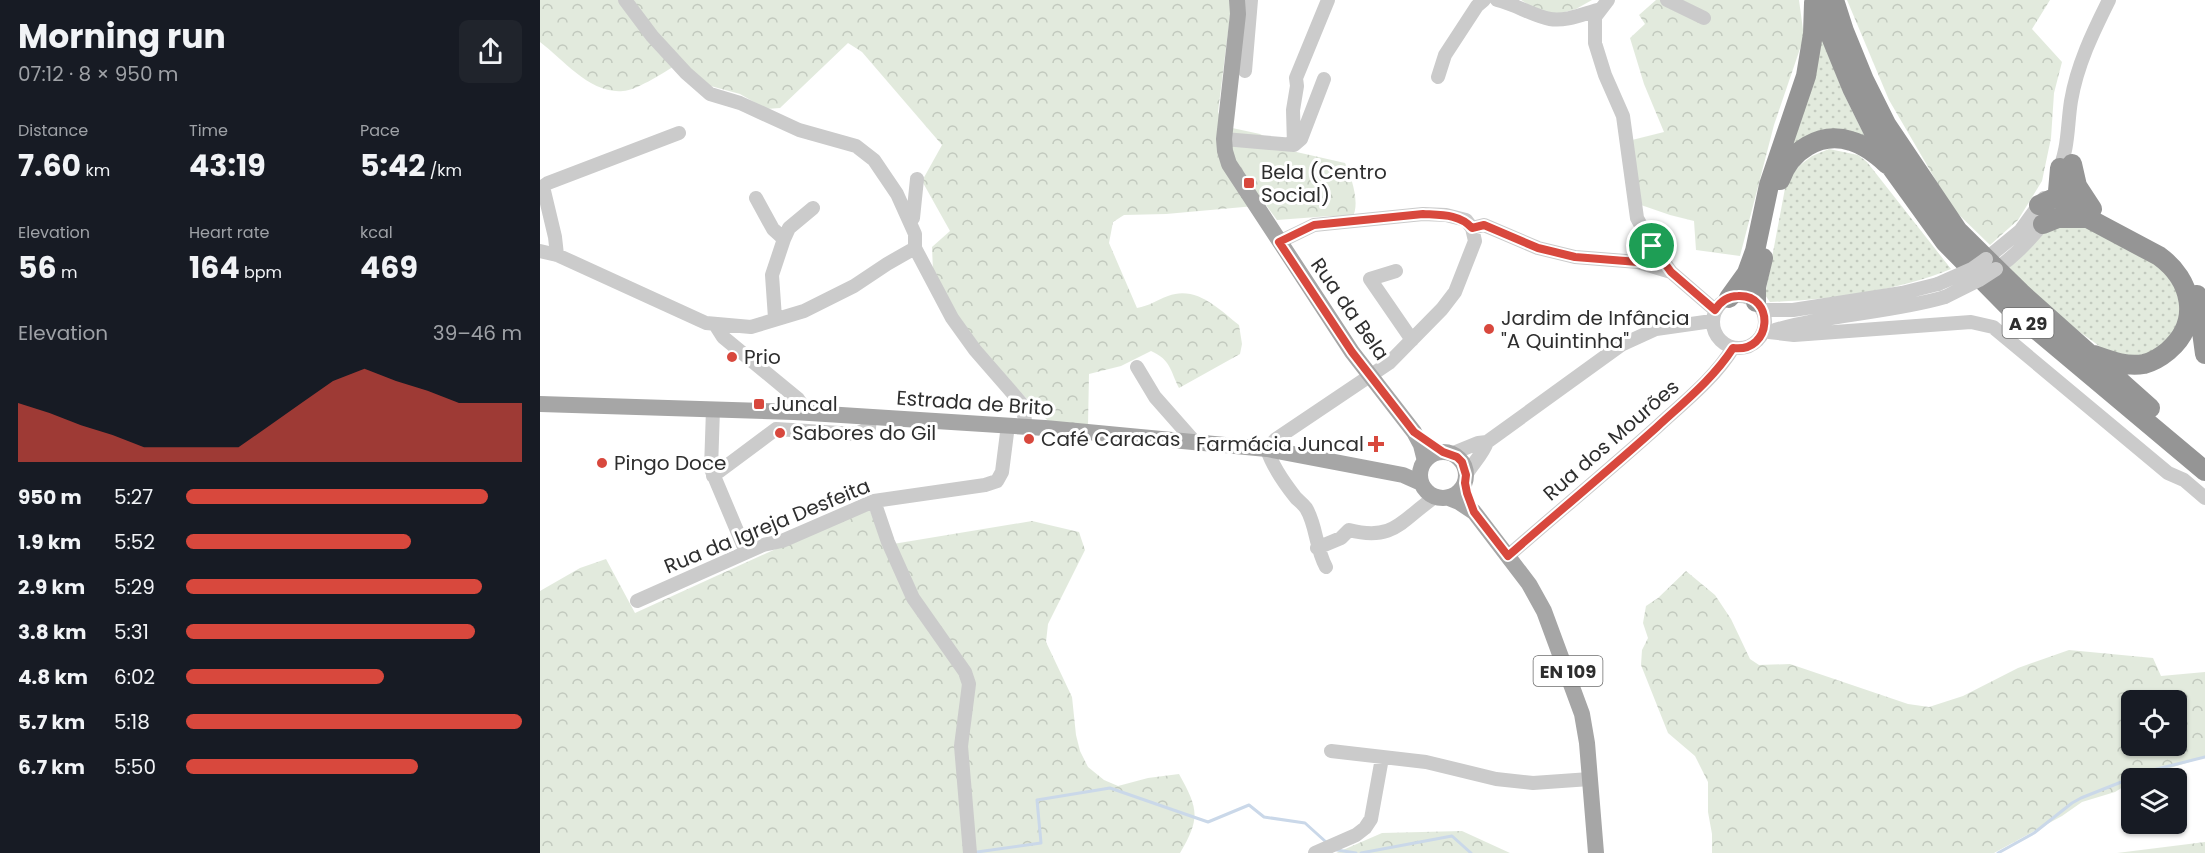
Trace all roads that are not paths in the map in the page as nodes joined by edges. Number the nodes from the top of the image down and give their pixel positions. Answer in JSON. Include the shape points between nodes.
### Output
{"nodes":[{"id":1,"x":625,"y":0,"type":"edge"},
{"id":2,"x":1238,"y":0,"type":"edge"},
{"id":3,"x":1251,"y":0,"type":"edge"},
{"id":4,"x":1328,"y":0,"type":"edge"},
{"id":5,"x":1497,"y":0,"type":"edge"},
{"id":6,"x":1667,"y":0,"type":"edge"},
{"id":7,"x":1815,"y":0,"type":"edge"},
{"id":8,"x":1834,"y":0,"type":"edge"},
{"id":9,"x":2109,"y":0,"type":"edge"},
{"id":10,"x":1475,"y":2,"type":"edge"},
{"id":11,"x":1604,"y":4,"type":"edge"},
{"id":12,"x":1704,"y":18,"type":"dead end"},
{"id":13,"x":1245,"y":71,"type":"dead end"},
{"id":14,"x":1438,"y":77,"type":"dead end"},
{"id":15,"x":1324,"y":79,"type":"dead end"},
{"id":16,"x":679,"y":133,"type":"dead end"},
{"id":17,"x":1224,"y":140,"type":"junction"},
{"id":18,"x":1294,"y":145,"type":"junction"},
{"id":19,"x":2066,"y":166,"type":"junction"},
{"id":20,"x":1891,"y":167,"type":"junction"},
{"id":21,"x":917,"y":179,"type":"dead end"},
{"id":22,"x":541,"y":188,"type":"edge"},
{"id":23,"x":2060,"y":197,"type":"junction"},
{"id":24,"x":756,"y":198,"type":"dead end"},
{"id":25,"x":813,"y":208,"type":"dead end"},
{"id":26,"x":2041,"y":214,"type":"junction"},
{"id":27,"x":2090,"y":214,"type":"junction"},
{"id":28,"x":910,"y":221,"type":"junction"},
{"id":29,"x":1472,"y":228,"type":"junction"},
{"id":30,"x":2025,"y":236,"type":"junction"},
{"id":31,"x":784,"y":239,"type":"junction"},
{"id":32,"x":1279,"y":242,"type":"junction"},
{"id":33,"x":1652,"y":246,"type":"junction"},
{"id":34,"x":915,"y":248,"type":"junction"},
{"id":35,"x":540,"y":250,"type":"edge"},
{"id":36,"x":557,"y":255,"type":"junction"},
{"id":37,"x":1638,"y":262,"type":"junction"},
{"id":38,"x":1396,"y":271,"type":"dead end"},
{"id":39,"x":1671,"y":272,"type":"junction"},
{"id":40,"x":1759,"y":306,"type":"junction"},
{"id":41,"x":1719,"y":310,"type":"junction"},
{"id":42,"x":775,"y":318,"type":"junction"},
{"id":43,"x":716,"y":326,"type":"junction"},
{"id":44,"x":1766,"y":333,"type":"junction"},
{"id":45,"x":1412,"y":340,"type":"junction"},
{"id":46,"x":1733,"y":348,"type":"junction"},
{"id":47,"x":2088,"y":352,"type":"junction"},
{"id":48,"x":2205,"y":354,"type":"edge"},
{"id":49,"x":1137,"y":367,"type":"dead end"},
{"id":50,"x":1371,"y":376,"type":"junction"},
{"id":51,"x":540,"y":404,"type":"edge"},
{"id":52,"x":713,"y":409,"type":"junction"},
{"id":53,"x":808,"y":413,"type":"junction"},
{"id":54,"x":870,"y":417,"type":"junction"},
{"id":55,"x":1008,"y":424,"type":"junction"},
{"id":56,"x":1026,"y":426,"type":"junction"},
{"id":57,"x":1414,"y":432,"type":"junction"},
{"id":58,"x":1193,"y":440,"type":"junction"},
{"id":59,"x":1487,"y":442,"type":"junction"},
{"id":60,"x":1267,"y":449,"type":"junction"},
{"id":61,"x":1447,"y":453,"type":"junction"},
{"id":62,"x":2205,"y":454,"type":"edge"},
{"id":63,"x":2205,"y":471,"type":"edge"},
{"id":64,"x":713,"y":476,"type":"junction"},
{"id":65,"x":1466,"y":479,"type":"junction"},
{"id":66,"x":1429,"y":482,"type":"junction"},
{"id":67,"x":2205,"y":498,"type":"edge"},
{"id":68,"x":874,"y":501,"type":"junction"},
{"id":69,"x":1474,"y":512,"type":"junction"},
{"id":70,"x":1317,"y":548,"type":"junction"},
{"id":71,"x":746,"y":552,"type":"junction"},
{"id":72,"x":1508,"y":556,"type":"junction"},
{"id":73,"x":1326,"y":567,"type":"dead end"},
{"id":74,"x":637,"y":601,"type":"dead end"},
{"id":75,"x":1331,"y":751,"type":"dead end"},
{"id":76,"x":1382,"y":758,"type":"junction"},
{"id":77,"x":1590,"y":778,"type":"junction"},
{"id":78,"x":970,"y":853,"type":"edge"},
{"id":79,"x":1315,"y":853,"type":"edge"},
{"id":80,"x":1596,"y":853,"type":"edge"}],
"edges":[{"from":1,"to":28,"type":"street","via":[[686,74],[710,94],[799,130],[856,146],[874,160]]},
{"from":2,"to":17,"type":"main road","name":"Rua da Bela"},
{"from":3,"to":13,"type":"street"},
{"from":4,"to":18,"type":"street","via":[[1296,78]]},
{"from":5,"to":11,"type":"street","via":[[1550,19],[1566,19]]},
{"from":6,"to":12,"type":"street"},
{"from":7,"to":20,"type":"highway","number":"A 29"},
{"from":7,"to":41,"type":"highway","via":[[1806,76],[1769,185],[1755,251],[1747,273]]},
{"from":8,"to":47,"type":"highway","number":"A 29","via":[[1864,80],[1886,124],[1958,231]]},
{"from":9,"to":19,"type":"street","via":[[2086,50]]},
{"from":10,"to":14,"type":"street","via":[[1445,55]]},
{"from":11,"to":33,"type":"street","via":[[1595,17],[1596,43],[1623,116],[1637,218]]},
{"from":15,"to":18,"type":"street","via":[[1301,139]]},
{"from":16,"to":22,"type":"street"},
{"from":17,"to":18,"type":"street"},
{"from":17,"to":32,"type":"main road","name":"Rua da Bela","via":[[1230,164]]},
{"from":19,"to":23,"type":"highway","via":[[2058,185]]},
{"from":19,"to":26,"type":"street","via":[[2050,190]]},
{"from":19,"to":27,"type":"highway"},
{"from":20,"to":40,"type":"highway","via":[[1864,147],[1845,139],[1810,144],[1791,159],[1780,178],[1756,287]]},
{"from":20,"to":63,"type":"highway","number":"A 29","via":[[1945,242],[1975,275]]},
{"from":21,"to":28,"type":"street"},
{"from":22,"to":36,"type":"street"},
{"from":23,"to":26,"type":"highway"},
{"from":23,"to":27,"type":"highway","via":[[2071,198]]},
{"from":24,"to":31,"type":"street","via":[[773,229]]},
{"from":25,"to":31,"type":"street","via":[[789,228]]},
{"from":26,"to":27,"type":"highway"},
{"from":26,"to":30,"type":"street"},
{"from":27,"to":47,"type":"highway","via":[[2171,265],[2188,294],[2189,312],[2178,342],[2146,363],[2126,365]]},
{"from":27,"to":48,"type":"highway","via":[[2172,253],[2186,265],[2200,309]]},
{"from":28,"to":34,"type":"street"},
{"from":29,"to":32,"type":"street","via":[[1466,220],[1423,214],[1314,225]]},
{"from":29,"to":37,"type":"street","via":[[1484,225],[1538,248],[1575,257]]},
{"from":29,"to":45,"type":"street","via":[[1475,241],[1455,292]]},
{"from":30,"to":40,"type":"street","bridge":true,"via":[[1972,269],[1938,284],[1793,310]]},
{"from":30,"to":44,"type":"street","bridge":true,"via":[[2011,259],[1946,297],[1794,324]]},
{"from":31,"to":42,"type":"street","via":[[772,274]]},
{"from":32,"to":50,"type":"main road","name":"Rua da Bela"},
{"from":33,"to":37,"type":"street"},
{"from":33,"to":39,"type":"street"},
{"from":34,"to":42,"type":"street","via":[[804,311]]},
{"from":34,"to":56,"type":"street","via":[[952,318],[1022,404]]},
{"from":35,"to":36,"type":"street"},
{"from":36,"to":43,"type":"street"},
{"from":37,"to":39,"type":"street"},
{"from":38,"to":45,"type":"street","via":[[1370,279]]},
{"from":39,"to":41,"type":"street"},
{"from":40,"to":41,"type":"street","via":[[1746,297]]},
{"from":40,"to":44,"type":"street"},
{"from":41,"to":46,"type":"street","via":[[1713,330],[1724,344]]},
{"from":41,"to":59,"type":"street","via":[[1629,340]]},
{"from":42,"to":43,"type":"street","via":[[751,327]]},
{"from":43,"to":53,"type":"street","via":[[723,337],[798,399]]},
{"from":44,"to":46,"type":"street","via":[[1751,345]]},
{"from":44,"to":67,"type":"street","via":[[1817,334],[1971,322],[1993,327],[2168,474],[2184,480]]},
{"from":45,"to":50,"type":"street"},
{"from":46,"to":72,"type":"street","name":"Rua dos Mourões","via":[[1715,374],[1685,402]]},
{"from":47,"to":62,"type":"highway","number":"A 29"},
{"from":49,"to":58,"type":"street","via":[[1155,397]]},
{"from":50,"to":57,"type":"main road","name":"Rua da Bela"},
{"from":50,"to":60,"type":"street","via":[[1276,439]]},
{"from":51,"to":52,"type":"main road","name":"Estrada de Brito"},
{"from":52,"to":53,"type":"main road","name":"Estrada de Brito"},
{"from":52,"to":64,"type":"street"},
{"from":53,"to":54,"type":"main road","name":"Estrada de Brito"},
{"from":54,"to":55,"type":"main road","name":"Estrada de Brito"},
{"from":54,"to":64,"type":"street","via":[[869,428],[856,434],[776,429]]},
{"from":55,"to":56,"type":"main road","name":"Estrada de Brito"},
{"from":55,"to":68,"type":"street","name":"Rua da Igreja Desfeita","via":[[1002,472],[997,481]]},
{"from":56,"to":58,"type":"main road","name":"Estrada de Brito"},
{"from":57,"to":61,"type":"main road","name":"Rua da Bela"},
{"from":57,"to":66,"type":"main road","name":"Rua da Bela"},
{"from":58,"to":60,"type":"main road","name":"Estrada de Brito"},
{"from":59,"to":61,"type":"street"},
{"from":59,"to":65,"type":"street"},
{"from":60,"to":66,"type":"main road","name":"Estrada de Brito"},
{"from":60,"to":70,"type":"street","via":[[1313,522]]},
{"from":61,"to":65,"type":"main road","number":"EN 109","via":[[1462,462]]},
{"from":61,"to":66,"type":"main road","name":"Estrada de Brito","via":[[1436,453]]},
{"from":64,"to":71,"type":"street"},
{"from":65,"to":66,"type":"main road","via":[[1461,490]]},
{"from":65,"to":69,"type":"main road","number":"EN 109"},
{"from":66,"to":69,"type":"main road","number":"EN 109"},
{"from":66,"to":70,"type":"street","via":[[1415,512],[1393,530],[1378,534],[1349,530],[1341,538]]},
{"from":68,"to":71,"type":"street","name":"Rua da Igreja Desfeita","via":[[782,541]]},
{"from":68,"to":78,"type":"street","via":[[914,598],[965,672],[969,684],[961,746]]},
{"from":69,"to":72,"type":"main road","number":"EN 109"},
{"from":70,"to":73,"type":"street"},
{"from":71,"to":74,"type":"street","name":"Rua da Igreja Desfeita"},
{"from":72,"to":77,"type":"main road","number":"EN 109","via":[[1529,584],[1559,646],[1582,714]]},
{"from":75,"to":76,"type":"street"},
{"from":76,"to":77,"type":"street","via":[[1426,762],[1533,783]]},
{"from":76,"to":79,"type":"street","via":[[1371,819],[1365,828]]},
{"from":77,"to":80,"type":"main road","number":"EN 109"}]}
